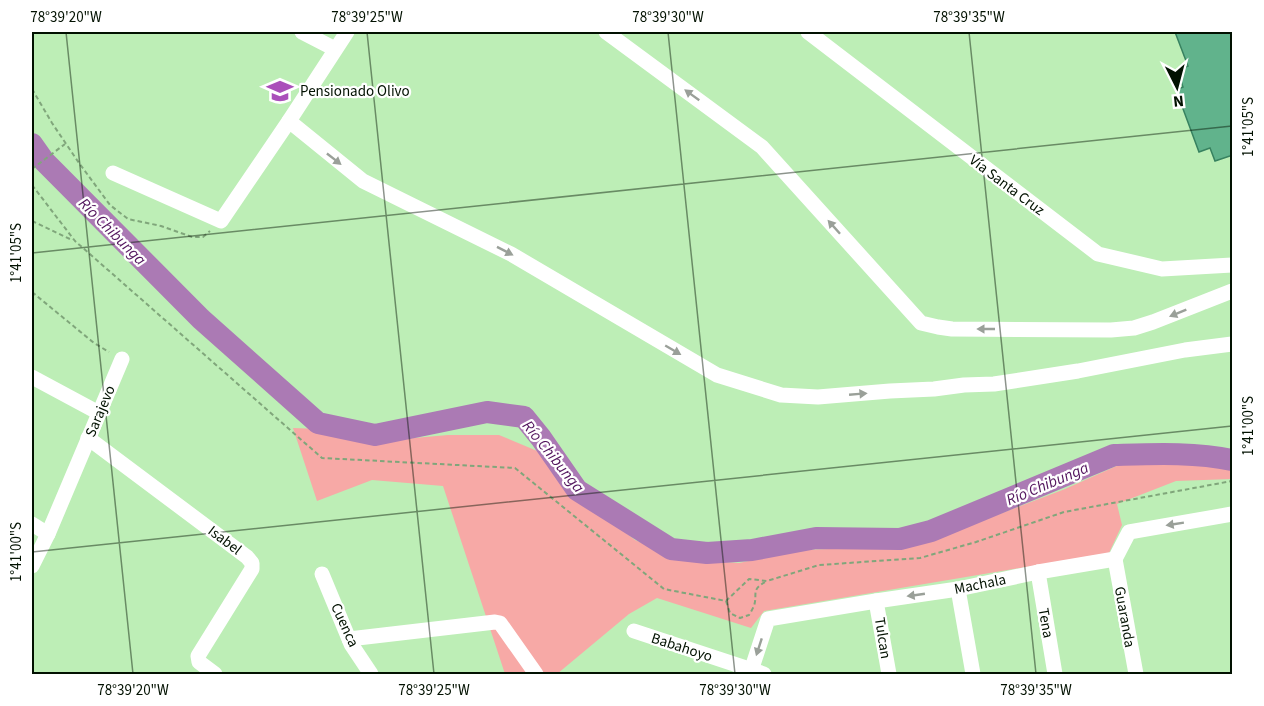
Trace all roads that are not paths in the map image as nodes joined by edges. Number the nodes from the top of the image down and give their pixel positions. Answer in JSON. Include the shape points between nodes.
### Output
{"nodes":[{"id":1,"x":302,"y":32,"type":"edge"},
{"id":2,"x":347,"y":32,"type":"edge"},
{"id":3,"x":606,"y":32,"type":"edge"},
{"id":4,"x":807,"y":32,"type":"edge"},
{"id":5,"x":335,"y":49,"type":"junction"},
{"id":6,"x":289,"y":121,"type":"junction"},
{"id":7,"x":113,"y":173,"type":"dead end"},
{"id":8,"x":1233,"y":265,"type":"edge"},
{"id":9,"x":1233,"y":291,"type":"edge"},
{"id":10,"x":1233,"y":344,"type":"edge"},
{"id":11,"x":122,"y":359,"type":"road end"},
{"id":12,"x":32,"y":377,"type":"edge"},
{"id":13,"x":99,"y":413,"type":"junction"},
{"id":14,"x":88,"y":438,"type":"junction"},
{"id":15,"x":1233,"y":514,"type":"edge"},
{"id":16,"x":32,"y":524,"type":"edge"},
{"id":17,"x":48,"y":534,"type":"junction"},
{"id":18,"x":1115,"y":559,"type":"junction"},
{"id":19,"x":32,"y":566,"type":"edge"},
{"id":20,"x":1038,"y":572,"type":"junction"},
{"id":21,"x":322,"y":574,"type":"dead end"},
{"id":22,"x":958,"y":589,"type":"junction"},
{"id":23,"x":876,"y":600,"type":"junction"},
{"id":24,"x":634,"y":631,"type":"dead end"},
{"id":25,"x":349,"y":639,"type":"junction"},
{"id":26,"x":755,"y":673,"type":"edge"},
{"id":27,"x":215,"y":675,"type":"edge"},
{"id":28,"x":371,"y":675,"type":"edge"},
{"id":29,"x":536,"y":675,"type":"edge"},
{"id":30,"x":889,"y":675,"type":"edge"},
{"id":31,"x":973,"y":675,"type":"edge"},
{"id":32,"x":1055,"y":675,"type":"edge"},
{"id":33,"x":1136,"y":675,"type":"edge"}],
"edges":[{"from":1,"to":5,"type":"street"},
{"from":2,"to":5,"type":"street"},
{"from":9,"to":3,"type":"street","one_way":true,"via":[[1134,328],[952,329],[921,323],[762,147]]},
{"from":4,"to":8,"type":"street","name":"Vía Santa Cruz","via":[[1098,254],[1162,268]]},
{"from":5,"to":6,"type":"street"},
{"from":6,"to":7,"type":"street","via":[[221,221]]},
{"from":6,"to":10,"type":"street","one_way":true,"via":[[363,181],[512,254],[717,375],[781,395],[818,397],[994,384]]},
{"from":11,"to":13,"type":"street","name":"Sarajevo"},
{"from":12,"to":13,"type":"street"},
{"from":13,"to":14,"type":"street","name":"Sarajevo"},
{"from":14,"to":17,"type":"street","name":"Sarajevo"},
{"from":14,"to":27,"type":"street","name":"Isabel","via":[[252,562],[252,570],[198,656],[199,662]]},
{"from":15,"to":18,"type":"street","one_way":true,"via":[[1129,532]]},
{"from":16,"to":17,"type":"street"},
{"from":17,"to":19,"type":"street","name":"Sarajevo"},
{"from":18,"to":20,"type":"street","name":"Machala"},
{"from":18,"to":33,"type":"street","name":"Guaranda"},
{"from":20,"to":22,"type":"street","name":"Machala"},
{"from":20,"to":32,"type":"street","name":"Tena"},
{"from":21,"to":25,"type":"street","name":"Cuenca"},
{"from":22,"to":23,"type":"street","name":"Machala","one_way":true},
{"from":22,"to":31,"type":"street"},
{"from":23,"to":26,"type":"street","name":"Machala","one_way":true,"via":[[768,620]]},
{"from":23,"to":30,"type":"street","name":"Tulcan"},
{"from":24,"to":26,"type":"street","name":"Babahoyo"},
{"from":25,"to":28,"type":"street","name":"Cuenca"},
{"from":25,"to":29,"type":"street","via":[[495,622],[500,623]]}]}
